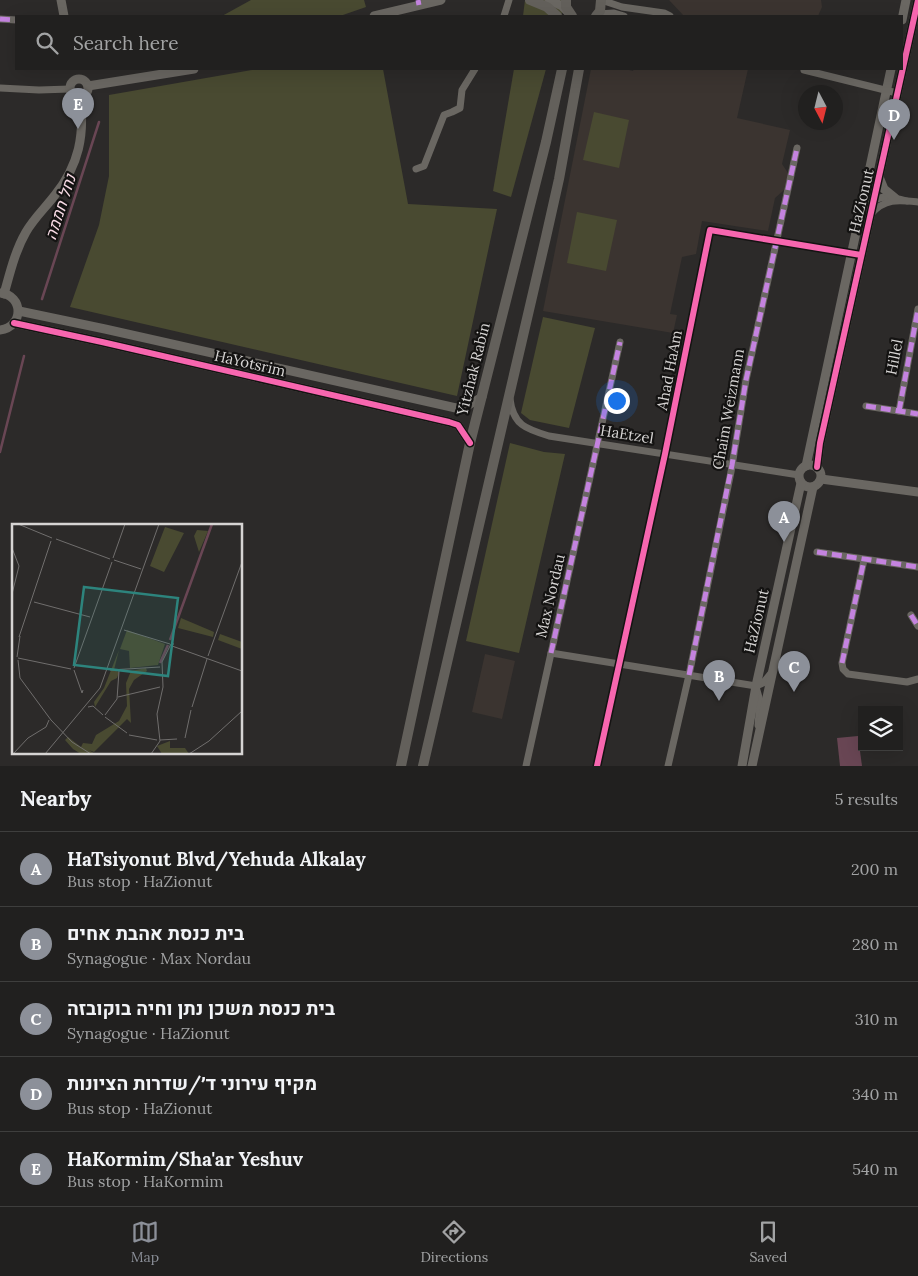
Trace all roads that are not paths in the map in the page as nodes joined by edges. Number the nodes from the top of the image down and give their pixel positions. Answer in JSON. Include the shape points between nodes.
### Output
{"nodes":[{"id":1,"x":61,"y":0,"type":"edge"},
{"id":2,"x":441,"y":0,"type":"edge"},
{"id":3,"x":509,"y":0,"type":"edge"},
{"id":4,"x":530,"y":0,"type":"edge"},
{"id":5,"x":549,"y":0,"type":"edge"},
{"id":6,"x":566,"y":0,"type":"edge"},
{"id":7,"x":601,"y":0,"type":"edge"},
{"id":8,"x":906,"y":0,"type":"edge"},
{"id":9,"x":918,"y":0,"type":"edge"},
{"id":10,"x":419,"y":3,"type":"edge"},
{"id":11,"x":570,"y":14,"type":"edge"},
{"id":12,"x":655,"y":14,"type":"edge"},
{"id":13,"x":64,"y":15,"type":"edge"},
{"id":14,"x":380,"y":15,"type":"edge"},
{"id":15,"x":504,"y":15,"type":"edge"},
{"id":16,"x":556,"y":15,"type":"edge"},
{"id":17,"x":597,"y":15,"type":"edge"},
{"id":18,"x":621,"y":15,"type":"edge"},
{"id":19,"x":903,"y":15,"type":"edge"},
{"id":20,"x":0,"y":19,"type":"edge"},
{"id":21,"x":15,"y":20,"type":"edge"},
{"id":22,"x":903,"y":66,"type":"edge"},
{"id":23,"x":75,"y":70,"type":"edge"},
{"id":24,"x":188,"y":70,"type":"edge"},
{"id":25,"x":474,"y":70,"type":"edge"},
{"id":26,"x":556,"y":70,"type":"edge"},
{"id":27,"x":562,"y":70,"type":"edge"},
{"id":28,"x":579,"y":70,"type":"edge"},
{"id":29,"x":804,"y":70,"type":"dead end"},
{"id":30,"x":891,"y":70,"type":"edge"},
{"id":31,"x":902,"y":70,"type":"edge"},
{"id":32,"x":77,"y":79,"type":"junction"},
{"id":33,"x":88,"y":86,"type":"junction"},
{"id":34,"x":0,"y":88,"type":"edge"},
{"id":35,"x":70,"y":89,"type":"junction"},
{"id":36,"x":886,"y":90,"type":"junction"},
{"id":37,"x":897,"y":93,"type":"junction"},
{"id":38,"x":80,"y":97,"type":"junction"},
{"id":39,"x":556,"y":98,"type":"junction"},
{"id":40,"x":797,"y":148,"type":"dead end"},
{"id":41,"x":416,"y":169,"type":"dead end"},
{"id":42,"x":879,"y":177,"type":"junction"},
{"id":43,"x":894,"y":198,"type":"junction"},
{"id":44,"x":874,"y":200,"type":"junction"},
{"id":45,"x":907,"y":201,"type":"junction"},
{"id":46,"x":918,"y":202,"type":"edge"},
{"id":47,"x":860,"y":214,"type":"junction"},
{"id":48,"x":871,"y":214,"type":"junction"},
{"id":49,"x":776,"y":241,"type":"junction"},
{"id":50,"x":851,"y":253,"type":"junction"},
{"id":51,"x":861,"y":255,"type":"junction"},
{"id":52,"x":2,"y":294,"type":"edge"},
{"id":53,"x":918,"y":310,"type":"edge"},
{"id":54,"x":18,"y":311,"type":"junction"},
{"id":55,"x":14,"y":324,"type":"junction"},
{"id":56,"x":0,"y":330,"type":"edge"},
{"id":57,"x":620,"y":342,"type":"dead end"},
{"id":58,"x":510,"y":389,"type":"junction"},
{"id":59,"x":482,"y":397,"type":"junction"},
{"id":60,"x":866,"y":406,"type":"dead end"},
{"id":61,"x":898,"y":411,"type":"junction"},
{"id":62,"x":918,"y":414,"type":"edge"},
{"id":63,"x":470,"y":443,"type":"junction"},
{"id":64,"x":596,"y":444,"type":"junction"},
{"id":65,"x":665,"y":454,"type":"junction"},
{"id":66,"x":732,"y":465,"type":"junction"},
{"id":67,"x":806,"y":466,"type":"junction"},
{"id":68,"x":817,"y":467,"type":"junction"},
{"id":69,"x":800,"y":479,"type":"junction"},
{"id":70,"x":821,"y":479,"type":"junction"},
{"id":71,"x":813,"y":487,"type":"junction"},
{"id":72,"x":918,"y":492,"type":"edge"},
{"id":73,"x":816,"y":552,"type":"dead end"},
{"id":74,"x":864,"y":560,"type":"junction"},
{"id":75,"x":918,"y":567,"type":"edge"},
{"id":76,"x":911,"y":615,"type":"dead end"},
{"id":77,"x":918,"y":626,"type":"edge"},
{"id":78,"x":551,"y":653,"type":"junction"},
{"id":79,"x":620,"y":665,"type":"junction"},
{"id":80,"x":772,"y":671,"type":"junction"},
{"id":81,"x":689,"y":675,"type":"junction"},
{"id":82,"x":918,"y":679,"type":"edge"},
{"id":83,"x":756,"y":686,"type":"junction"},
{"id":84,"x":756,"y":740,"type":"junction"},
{"id":85,"x":401,"y":766,"type":"edge"},
{"id":86,"x":422,"y":766,"type":"edge"},
{"id":87,"x":526,"y":766,"type":"edge"},
{"id":88,"x":597,"y":766,"type":"edge"},
{"id":89,"x":668,"y":766,"type":"edge"},
{"id":90,"x":742,"y":766,"type":"edge"},
{"id":91,"x":752,"y":766,"type":"edge"}],
"edges":[{"from":1,"to":13,"type":"street"},
{"from":2,"to":10,"type":"street"},
{"from":3,"to":15,"type":"street"},
{"from":4,"to":16,"type":"main road"},
{"from":5,"to":11,"type":"street"},
{"from":6,"to":11,"type":"main road"},
{"from":7,"to":12,"type":"street"},
{"from":7,"to":17,"type":"main road"},
{"from":8,"to":19,"type":"street"},
{"from":9,"to":22,"type":"street","name":"HaZionut"},
{"from":10,"to":14,"type":"street"},
{"from":17,"to":18,"type":"street"},
{"from":20,"to":21,"type":"street"},
{"from":23,"to":32,"type":"street"},
{"from":24,"to":33,"type":"street"},
{"from":25,"to":41,"type":"street","via":[[462,90],[460,108],[444,115],[424,166]]},
{"from":26,"to":39,"type":"main road"},
{"from":27,"to":39,"type":"main road","name":"Yitzhak Rabin"},
{"from":28,"to":58,"type":"main road","via":[[559,179]]},
{"from":29,"to":36,"type":"street"},
{"from":30,"to":36,"type":"street","name":"HaZionut"},
{"from":31,"to":37,"type":"street","name":"HaZionut"},
{"from":32,"to":33,"type":"street","via":[[85,80]]},
{"from":32,"to":35,"type":"street","via":[[70,84]]},
{"from":33,"to":38,"type":"street","via":[[86,94]]},
{"from":34,"to":35,"type":"street"},
{"from":35,"to":38,"type":"street","via":[[74,96]]},
{"from":36,"to":37,"type":"street"},
{"from":36,"to":47,"type":"street","name":"HaZionut"},
{"from":37,"to":42,"type":"street","name":"HaZionut"},
{"from":38,"to":52,"type":"street","via":[[82,131],[75,162],[68,178],[26,232]]},
{"from":39,"to":59,"type":"main road","name":"Yitzhak Rabin"},
{"from":40,"to":49,"type":"street","name":"Chaim Weizmann"},
{"from":42,"to":43,"type":"street","via":[[884,189]]},
{"from":42,"to":44,"type":"street","name":"HaZionut"},
{"from":43,"to":44,"type":"street"},
{"from":43,"to":45,"type":"street"},
{"from":44,"to":47,"type":"street"},
{"from":44,"to":48,"type":"street","name":"HaZionut"},
{"from":45,"to":46,"type":"street"},
{"from":45,"to":48,"type":"street","via":[[883,203]]},
{"from":47,"to":50,"type":"street","name":"HaZionut"},
{"from":48,"to":51,"type":"street","name":"HaZionut"},
{"from":49,"to":50,"type":"street","name":"Ahad HaAm"},
{"from":49,"to":65,"type":"street","name":"Ahad HaAm","via":[[710,230]]},
{"from":49,"to":66,"type":"street","name":"Chaim Weizmann","via":[[746,380]]},
{"from":50,"to":51,"type":"street","name":"Ahad HaAm"},
{"from":50,"to":67,"type":"street","name":"HaZionut"},
{"from":51,"to":68,"type":"street","name":"HaZionut"},
{"from":52,"to":54,"type":"street","via":[[16,302]]},
{"from":53,"to":61,"type":"street","name":"Hillel"},
{"from":54,"to":55,"type":"street"},
{"from":54,"to":59,"type":"street","name":"HaYotsrim","via":[[460,409]]},
{"from":55,"to":56,"type":"street"},
{"from":55,"to":63,"type":"street","name":"HaYotsrim","via":[[449,422],[458,425]]},
{"from":57,"to":64,"type":"street","name":"Max Nordau"},
{"from":58,"to":64,"type":"street","name":"HaEtzel","via":[[513,413],[522,426],[549,436]]},
{"from":58,"to":86,"type":"main road"},
{"from":59,"to":63,"type":"main road","name":"Yitzhak Rabin"},
{"from":60,"to":61,"type":"street"},
{"from":61,"to":62,"type":"street"},
{"from":63,"to":85,"type":"main road","name":"Yitzhak Rabin"},
{"from":64,"to":65,"type":"street","name":"HaEtzel"},
{"from":64,"to":78,"type":"street","name":"Max Nordau"},
{"from":65,"to":66,"type":"street","name":"HaEtzel"},
{"from":65,"to":79,"type":"street","name":"Ahad HaAm"},
{"from":66,"to":69,"type":"street","name":"HaEtzel"},
{"from":66,"to":81,"type":"street","name":"Chaim Weizmann"},
{"from":67,"to":68,"type":"street"},
{"from":67,"to":69,"type":"street","via":[[801,469]]},
{"from":68,"to":70,"type":"street"},
{"from":69,"to":71,"type":"street","via":[[806,487]]},
{"from":69,"to":83,"type":"street","name":"HaZionut"},
{"from":70,"to":71,"type":"street"},
{"from":70,"to":72,"type":"street"},
{"from":71,"to":80,"type":"street","name":"HaZionut"},
{"from":73,"to":74,"type":"street"},
{"from":74,"to":75,"type":"street"},
{"from":74,"to":82,"type":"street","via":[[843,669],[848,674],[907,682]]},
{"from":76,"to":77,"type":"street"},
{"from":78,"to":79,"type":"street","name":"Max Nordau"},
{"from":78,"to":87,"type":"street"},
{"from":79,"to":81,"type":"street","name":"Max Nordau"},
{"from":79,"to":88,"type":"street","name":"Ahad HaAm"},
{"from":80,"to":83,"type":"street","via":[[763,683]]},
{"from":80,"to":84,"type":"street","name":"HaZionut"},
{"from":81,"to":83,"type":"street","name":"Max Nordau"},
{"from":81,"to":89,"type":"street","name":"Chaim Weizmann"},
{"from":83,"to":84,"type":"street","via":[[760,701]]},
{"from":83,"to":90,"type":"street","name":"HaZionut"},
{"from":84,"to":91,"type":"street","name":"HaZionut"}]}
